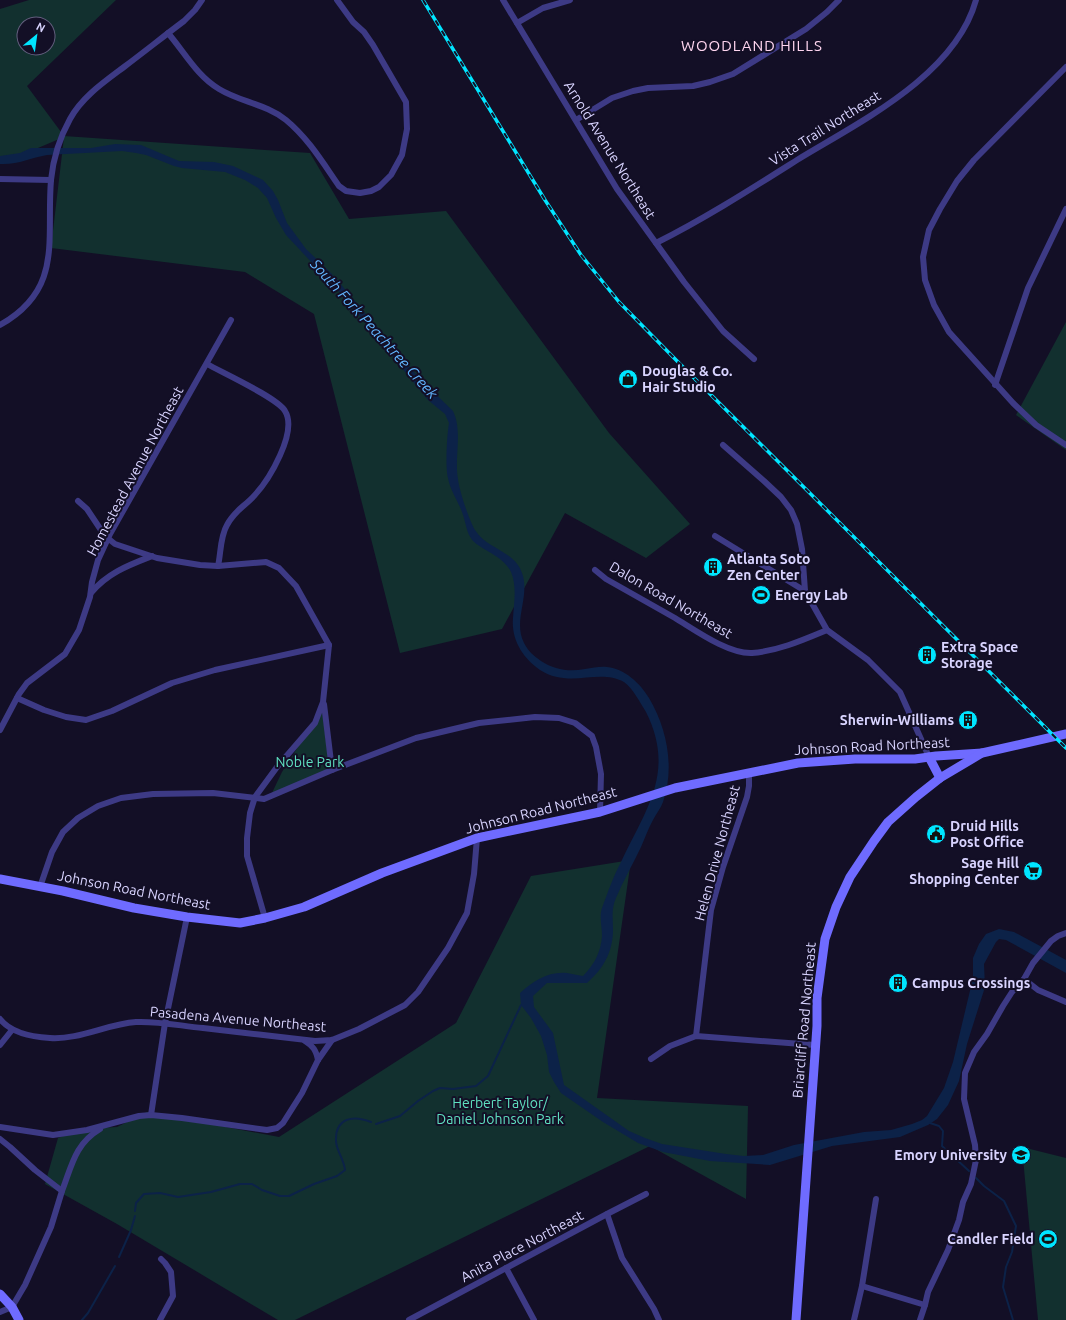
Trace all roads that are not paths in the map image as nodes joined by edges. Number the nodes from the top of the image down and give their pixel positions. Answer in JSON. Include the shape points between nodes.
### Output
{"nodes":[{"id":1,"x":202,"y":0,"type":"edge"},
{"id":2,"x":337,"y":0,"type":"edge"},
{"id":3,"x":503,"y":0,"type":"edge"},
{"id":4,"x":570,"y":0,"type":"edge"},
{"id":5,"x":839,"y":0,"type":"edge"},
{"id":6,"x":976,"y":0,"type":"edge"},
{"id":7,"x":517,"y":23,"type":"junction"},
{"id":8,"x":168,"y":33,"type":"junction"},
{"id":9,"x":1066,"y":67,"type":"edge"},
{"id":10,"x":576,"y":120,"type":"junction"},
{"id":11,"x":0,"y":179,"type":"edge"},
{"id":12,"x":51,"y":180,"type":"junction"},
{"id":13,"x":1066,"y":209,"type":"edge"},
{"id":14,"x":656,"y":243,"type":"junction"},
{"id":15,"x":231,"y":320,"type":"dead end"},
{"id":16,"x":0,"y":325,"type":"edge"},
{"id":17,"x":754,"y":360,"type":"dead end"},
{"id":18,"x":207,"y":364,"type":"junction"},
{"id":19,"x":995,"y":385,"type":"junction"},
{"id":20,"x":723,"y":445,"type":"dead end"},
{"id":21,"x":1066,"y":445,"type":"edge"},
{"id":22,"x":78,"y":501,"type":"dead end"},
{"id":23,"x":715,"y":536,"type":"dead end"},
{"id":24,"x":108,"y":539,"type":"junction"},
{"id":25,"x":152,"y":556,"type":"junction"},
{"id":26,"x":218,"y":566,"type":"junction"},
{"id":27,"x":595,"y":570,"type":"dead end"},
{"id":28,"x":805,"y":591,"type":"junction"},
{"id":29,"x":90,"y":594,"type":"junction"},
{"id":30,"x":827,"y":630,"type":"junction"},
{"id":31,"x":328,"y":645,"type":"junction"},
{"id":32,"x":17,"y":698,"type":"junction"},
{"id":33,"x":323,"y":702,"type":"junction"},
{"id":34,"x":0,"y":730,"type":"edge"},
{"id":35,"x":1066,"y":734,"type":"edge"},
{"id":36,"x":982,"y":754,"type":"junction"},
{"id":37,"x":929,"y":757,"type":"junction"},
{"id":38,"x":332,"y":770,"type":"junction"},
{"id":39,"x":749,"y":773,"type":"junction"},
{"id":40,"x":940,"y":778,"type":"junction"},
{"id":41,"x":255,"y":797,"type":"junction"},
{"id":42,"x":600,"y":812,"type":"junction"},
{"id":43,"x":477,"y":838,"type":"junction"},
{"id":44,"x":0,"y":879,"type":"edge"},
{"id":45,"x":40,"y":887,"type":"junction"},
{"id":46,"x":187,"y":917,"type":"junction"},
{"id":47,"x":265,"y":918,"type":"junction"},
{"id":48,"x":1066,"y":933,"type":"edge"},
{"id":49,"x":1024,"y":979,"type":"junction"},
{"id":50,"x":1066,"y":1002,"type":"edge"},
{"id":51,"x":0,"y":1019,"type":"edge"},
{"id":52,"x":165,"y":1023,"type":"junction"},
{"id":53,"x":12,"y":1030,"type":"junction"},
{"id":54,"x":696,"y":1036,"type":"junction"},
{"id":55,"x":303,"y":1040,"type":"junction"},
{"id":56,"x":332,"y":1040,"type":"junction"},
{"id":57,"x":0,"y":1045,"type":"edge"},
{"id":58,"x":815,"y":1045,"type":"junction"},
{"id":59,"x":651,"y":1059,"type":"dead end"},
{"id":60,"x":318,"y":1060,"type":"junction"},
{"id":61,"x":151,"y":1116,"type":"junction"},
{"id":62,"x":106,"y":1126,"type":"junction"},
{"id":63,"x":0,"y":1127,"type":"edge"},
{"id":64,"x":0,"y":1139,"type":"edge"},
{"id":65,"x":62,"y":1190,"type":"junction"},
{"id":66,"x":646,"y":1194,"type":"dead end"},
{"id":67,"x":876,"y":1199,"type":"dead end"},
{"id":68,"x":607,"y":1214,"type":"junction"},
{"id":69,"x":160,"y":1258,"type":"dead end"},
{"id":70,"x":506,"y":1268,"type":"junction"},
{"id":71,"x":862,"y":1286,"type":"junction"},
{"id":72,"x":0,"y":1294,"type":"edge"},
{"id":73,"x":926,"y":1305,"type":"junction"},
{"id":74,"x":12,"y":1307,"type":"junction"},
{"id":75,"x":0,"y":1312,"type":"edge"},
{"id":76,"x":19,"y":1320,"type":"edge"},
{"id":77,"x":160,"y":1320,"type":"edge"},
{"id":78,"x":409,"y":1320,"type":"edge"},
{"id":79,"x":534,"y":1320,"type":"edge"},
{"id":80,"x":659,"y":1320,"type":"edge"},
{"id":81,"x":796,"y":1320,"type":"edge"},
{"id":82,"x":854,"y":1320,"type":"edge"},
{"id":83,"x":920,"y":1320,"type":"edge"}],
"edges":[{"from":1,"to":8,"type":"street","via":[[184,21]]},
{"from":2,"to":8,"type":"street","via":[[373,44],[406,102],[407,129],[402,155],[391,175],[380,187],[371,191],[346,191],[339,186],[304,138],[285,119],[228,94],[212,84],[196,70]]},
{"from":3,"to":7,"type":"street","name":"Arnold Avenue Northeast"},
{"from":4,"to":7,"type":"street","via":[[543,8]]},
{"from":5,"to":10,"type":"street","via":[[806,29],[733,74],[693,86],[648,88],[627,93],[612,98]]},
{"from":6,"to":14,"type":"street","name":"Vista Trail Northeast","via":[[967,24],[946,54],[922,78],[879,111]]},
{"from":7,"to":10,"type":"street","name":"Arnold Avenue Northeast"},
{"from":8,"to":12,"type":"street","via":[[86,97],[70,118],[56,156]]},
{"from":9,"to":19,"type":"street","via":[[974,160],[957,181],[929,230],[923,257],[925,280],[934,305],[949,332]]},
{"from":10,"to":14,"type":"street","name":"Arnold Avenue Northeast","via":[[617,189]]},
{"from":11,"to":12,"type":"street"},
{"from":12,"to":16,"type":"street","via":[[50,244],[46,268],[27,304]]},
{"from":13,"to":19,"type":"street","via":[[1028,288]]},
{"from":14,"to":17,"type":"street","name":"Arnold Avenue Northeast","via":[[723,331]]},
{"from":15,"to":18,"type":"street","name":"Homestead Avenue Northeast"},
{"from":18,"to":24,"type":"street","name":"Homestead Avenue Northeast"},
{"from":18,"to":26,"type":"street","via":[[275,400],[285,411],[289,422],[285,444],[272,471],[254,497],[237,511],[227,524],[222,535]]},
{"from":19,"to":21,"type":"street","via":[[1036,425]]},
{"from":20,"to":28,"type":"street","via":[[781,497],[790,510],[797,524],[801,543]]},
{"from":22,"to":24,"type":"street","via":[[87,509]]},
{"from":23,"to":28,"type":"street"},
{"from":24,"to":25,"type":"street","via":[[115,544]]},
{"from":24,"to":29,"type":"street","name":"Homestead Avenue Northeast","via":[[98,560]]},
{"from":25,"to":26,"type":"street"},
{"from":25,"to":29,"type":"street","via":[[119,569]]},
{"from":26,"to":31,"type":"street","via":[[266,562],[280,568],[296,586]]},
{"from":27,"to":30,"type":"street","name":"Dalon Road Northeast","via":[[703,636],[735,650],[750,653],[769,650],[800,642]]},
{"from":28,"to":30,"type":"street"},
{"from":29,"to":32,"type":"street","name":"Homestead Avenue Northeast","via":[[79,630],[65,654],[27,683]]},
{"from":30,"to":37,"type":"street","via":[[868,660],[900,692]]},
{"from":31,"to":32,"type":"street","via":[[194,676],[86,720],[44,710]]},
{"from":31,"to":33,"type":"street"},
{"from":32,"to":34,"type":"street","name":"Homestead Avenue Northeast"},
{"from":33,"to":38,"type":"street"},
{"from":33,"to":41,"type":"street","via":[[314,723],[276,767]]},
{"from":35,"to":36,"type":"street","name":"Briarcliff Road Northeast"},
{"from":36,"to":37,"type":"street","name":"Johnson Road Northeast"},
{"from":36,"to":40,"type":"street","name":"Briarcliff Road Northeast"},
{"from":37,"to":39,"type":"street","name":"Johnson Road Northeast","via":[[798,762]]},
{"from":37,"to":40,"type":"street"},
{"from":38,"to":41,"type":"street","via":[[264,799]]},
{"from":38,"to":42,"type":"street","via":[[416,738],[471,725],[559,718],[575,722],[592,736],[601,774]]},
{"from":39,"to":42,"type":"street","name":"Johnson Road Northeast","via":[[675,788]]},
{"from":39,"to":54,"type":"street","name":"Helen Drive Northeast","via":[[746,797],[711,910]]},
{"from":40,"to":58,"type":"street","name":"Briarcliff Road Northeast","via":[[888,822],[850,877],[825,939]]},
{"from":41,"to":45,"type":"street","via":[[213,793],[153,794],[121,798],[98,806],[78,818],[63,832],[52,852]]},
{"from":41,"to":47,"type":"street","via":[[246,838],[247,856]]},
{"from":42,"to":43,"type":"street","name":"Johnson Road Northeast"},
{"from":43,"to":47,"type":"street","name":"Johnson Road Northeast","via":[[382,873],[304,907]]},
{"from":43,"to":56,"type":"street","name":"Pasadena Avenue Northeast","via":[[467,913],[448,948],[418,992],[405,1005],[359,1030]]},
{"from":44,"to":45,"type":"street","name":"Johnson Road Northeast"},
{"from":45,"to":46,"type":"street","name":"Johnson Road Northeast"},
{"from":46,"to":47,"type":"street","name":"Johnson Road Northeast","via":[[240,923]]},
{"from":46,"to":52,"type":"street"},
{"from":48,"to":49,"type":"street","via":[[1051,941]]},
{"from":49,"to":50,"type":"street","via":[[1038,990]]},
{"from":49,"to":73,"type":"street","via":[[1012,992],[974,1052],[965,1073],[964,1099],[976,1160],[959,1220],[928,1292]]},
{"from":51,"to":53,"type":"street","name":"Pasadena Avenue Northeast"},
{"from":52,"to":53,"type":"street","name":"Pasadena Avenue Northeast","via":[[136,1022],[112,1025],[82,1035],[51,1039]]},
{"from":52,"to":55,"type":"street","name":"Pasadena Avenue Northeast"},
{"from":52,"to":61,"type":"street"},
{"from":53,"to":57,"type":"street"},
{"from":54,"to":58,"type":"street"},
{"from":54,"to":59,"type":"street","via":[[670,1046]]},
{"from":55,"to":56,"type":"street","name":"Pasadena Avenue Northeast"},
{"from":55,"to":60,"type":"street","via":[[312,1045]]},
{"from":56,"to":60,"type":"street"},
{"from":58,"to":81,"type":"street","name":"Briarcliff Road Northeast"},
{"from":60,"to":61,"type":"street","via":[[294,1107],[277,1128],[267,1130]]},
{"from":61,"to":62,"type":"street","via":[[139,1116]]},
{"from":62,"to":63,"type":"street","via":[[53,1135]]},
{"from":62,"to":65,"type":"street","via":[[83,1142]]},
{"from":64,"to":65,"type":"street"},
{"from":65,"to":74,"type":"street","via":[[51,1228]]},
{"from":66,"to":68,"type":"street","name":"Anita Place Northeast"},
{"from":67,"to":71,"type":"street"},
{"from":68,"to":70,"type":"street","name":"Anita Place Northeast"},
{"from":68,"to":80,"type":"street","via":[[622,1258]]},
{"from":69,"to":77,"type":"street","via":[[170,1272],[173,1296]]},
{"from":70,"to":78,"type":"street","name":"Anita Place Northeast"},
{"from":70,"to":79,"type":"street"},
{"from":71,"to":73,"type":"street"},
{"from":71,"to":82,"type":"street"},
{"from":72,"to":74,"type":"street"},
{"from":73,"to":83,"type":"street"},
{"from":74,"to":75,"type":"street"},
{"from":74,"to":76,"type":"street"}]}
